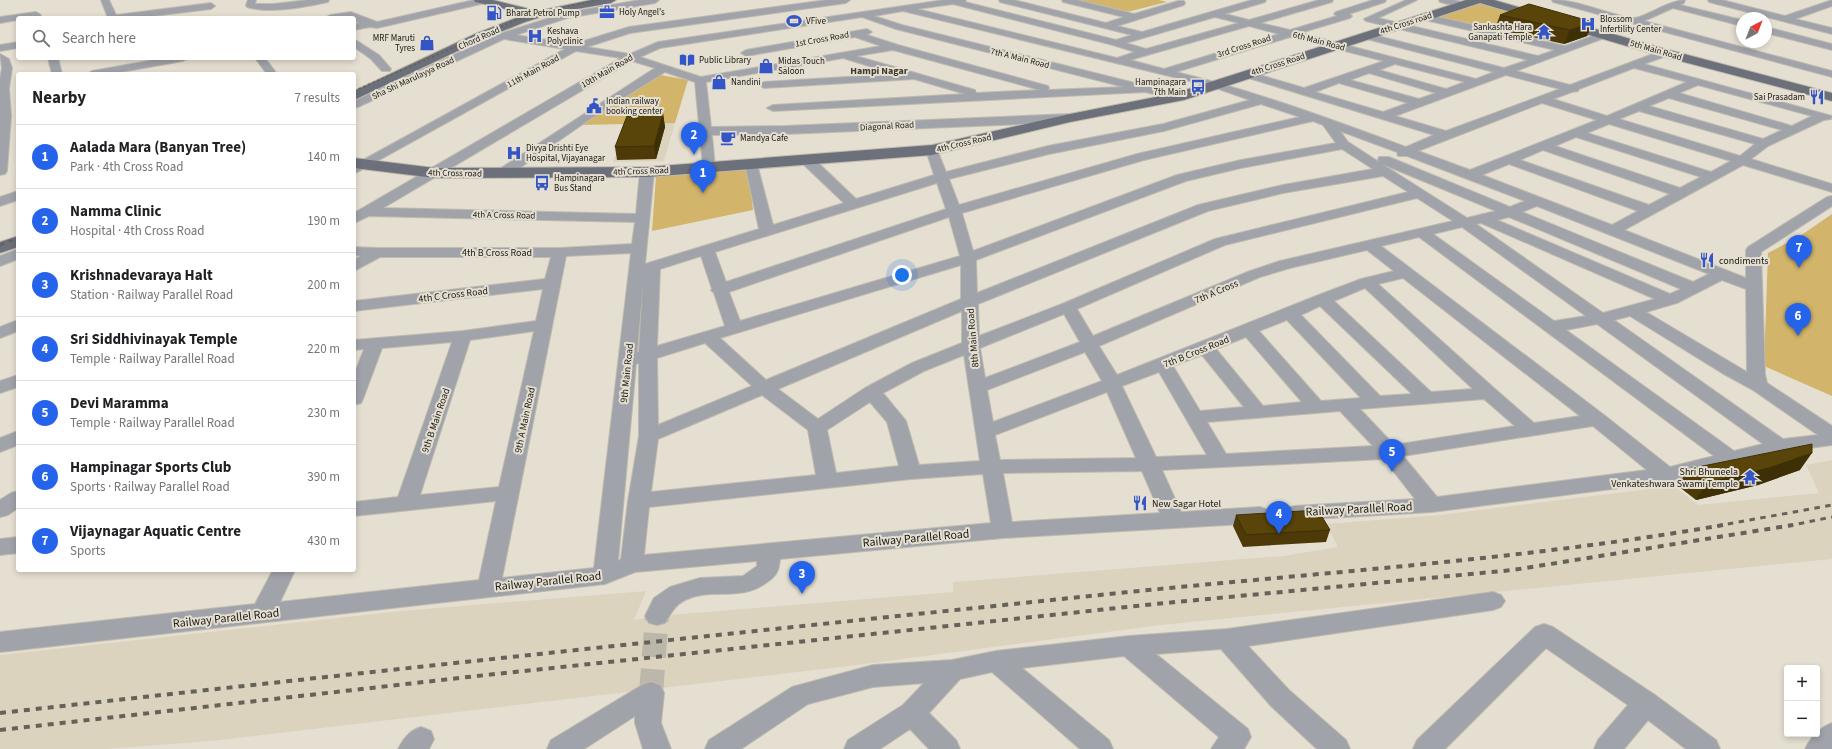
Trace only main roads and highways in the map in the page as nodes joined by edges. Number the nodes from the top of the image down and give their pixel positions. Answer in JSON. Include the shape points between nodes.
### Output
{"nodes":[{"id":1,"x":480,"y":0,"type":"edge"},
{"id":2,"x":579,"y":0,"type":"edge"},
{"id":3,"x":611,"y":0,"type":"edge"},
{"id":4,"x":1477,"y":0,"type":"edge"},
{"id":5,"x":1482,"y":0,"type":"edge"},
{"id":6,"x":527,"y":14,"type":"junction"},
{"id":7,"x":1336,"y":45,"type":"joint"},
{"id":8,"x":356,"y":83,"type":"edge"},
{"id":9,"x":356,"y":95,"type":"edge"},
{"id":10,"x":1832,"y":96,"type":"edge"},
{"id":11,"x":357,"y":166,"type":"edge"},
{"id":12,"x":556,"y":173,"type":"joint"},
{"id":13,"x":16,"y":230,"type":"edge"},
{"id":14,"x":0,"y":236,"type":"edge"},
{"id":15,"x":16,"y":244,"type":"edge"},
{"id":16,"x":7,"y":256,"type":"edge"}],
"edges":[{"from":1,"to":6,"type":"main road","via":[[493,4],[490,7]]},
{"from":2,"to":6,"type":"main road","name":"Chord Road"},
{"from":3,"to":6,"type":"main road","name":"Chord Road"},
{"from":4,"to":7,"type":"main road","name":"4th Cross road"},
{"from":5,"to":10,"type":"main road","name":"5th Main Road","via":[[1665,53]]},
{"from":6,"to":8,"type":"main road","name":"Chord Road","via":[[467,32]]},
{"from":6,"to":9,"type":"main road","name":"Chord Road"},
{"from":7,"to":12,"type":"main road","name":"4th Cross Road","via":[[1179,97],[1070,118],[932,150],[647,172]]},
{"from":11,"to":12,"type":"main road","name":"4th Cross road","via":[[435,173]]},
{"from":13,"to":14,"type":"main road"},
{"from":15,"to":16,"type":"main road"}]}
